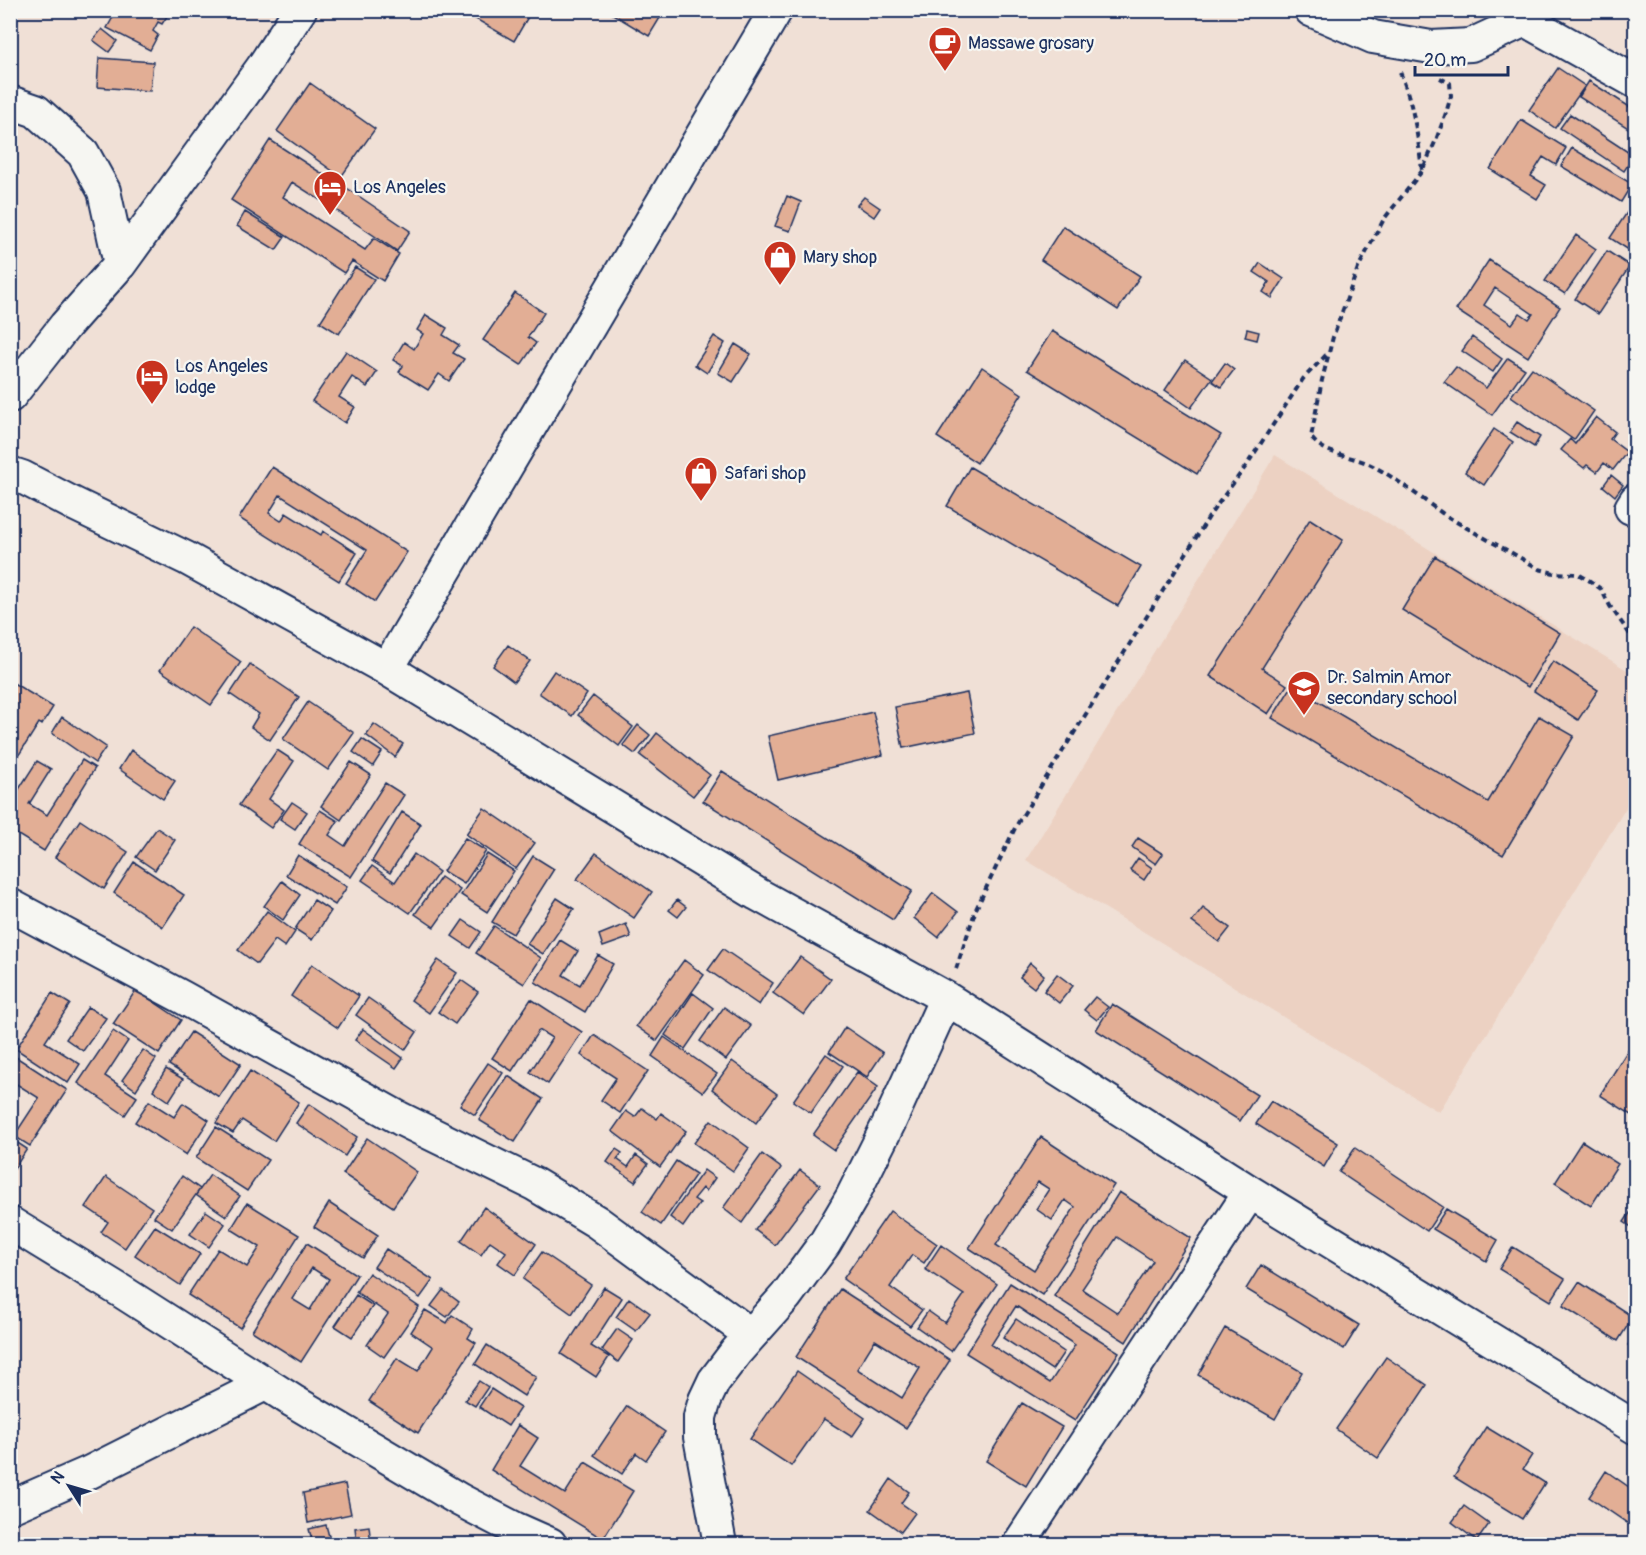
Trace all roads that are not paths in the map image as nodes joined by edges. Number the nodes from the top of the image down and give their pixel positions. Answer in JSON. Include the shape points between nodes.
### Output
{"nodes":[{"id":1,"x":300,"y":10,"type":"edge"},
{"id":2,"x":776,"y":10,"type":"edge"},
{"id":3,"x":1311,"y":10,"type":"edge"},
{"id":4,"x":1528,"y":15,"type":"edge"},
{"id":5,"x":1635,"y":82,"type":"edge"},
{"id":6,"x":10,"y":102,"type":"edge"},
{"id":7,"x":120,"y":264,"type":"junction"},
{"id":8,"x":10,"y":396,"type":"edge"},
{"id":9,"x":10,"y":473,"type":"edge"},
{"id":10,"x":387,"y":669,"type":"junction"},
{"id":11,"x":10,"y":905,"type":"edge"},
{"id":12,"x":946,"y":998,"type":"junction"},
{"id":13,"x":1250,"y":1192,"type":"junction"},
{"id":14,"x":10,"y":1223,"type":"edge"},
{"id":15,"x":751,"y":1335,"type":"junction"},
{"id":16,"x":265,"y":1384,"type":"junction"},
{"id":17,"x":1635,"y":1428,"type":"edge"},
{"id":18,"x":10,"y":1507,"type":"edge"},
{"id":19,"x":550,"y":1545,"type":"edge"},
{"id":20,"x":720,"y":1545,"type":"edge"},
{"id":21,"x":1018,"y":1545,"type":"edge"}],
"edges":[{"from":1,"to":7,"type":"street"},
{"from":2,"to":10,"type":"street"},
{"from":3,"to":4,"type":"street","via":[[1373,37],[1431,47],[1471,45]]},
{"from":4,"to":5,"type":"street"},
{"from":6,"to":7,"type":"street","via":[[36,111],[83,153],[104,191]]},
{"from":7,"to":8,"type":"street"},
{"from":9,"to":10,"type":"street","via":[[186,558]]},
{"from":10,"to":12,"type":"street","via":[[757,894]]},
{"from":11,"to":15,"type":"street","via":[[401,1119],[534,1184],[597,1222]]},
{"from":12,"to":13,"type":"street"},
{"from":12,"to":15,"type":"street","via":[[852,1197],[825,1243]]},
{"from":13,"to":17,"type":"street"},
{"from":13,"to":21,"type":"street"},
{"from":14,"to":16,"type":"street"},
{"from":15,"to":20,"type":"street","via":[[714,1382],[700,1417],[700,1437]]},
{"from":16,"to":18,"type":"street","via":[[88,1473]]},
{"from":16,"to":19,"type":"street","via":[[460,1500]]}]}
